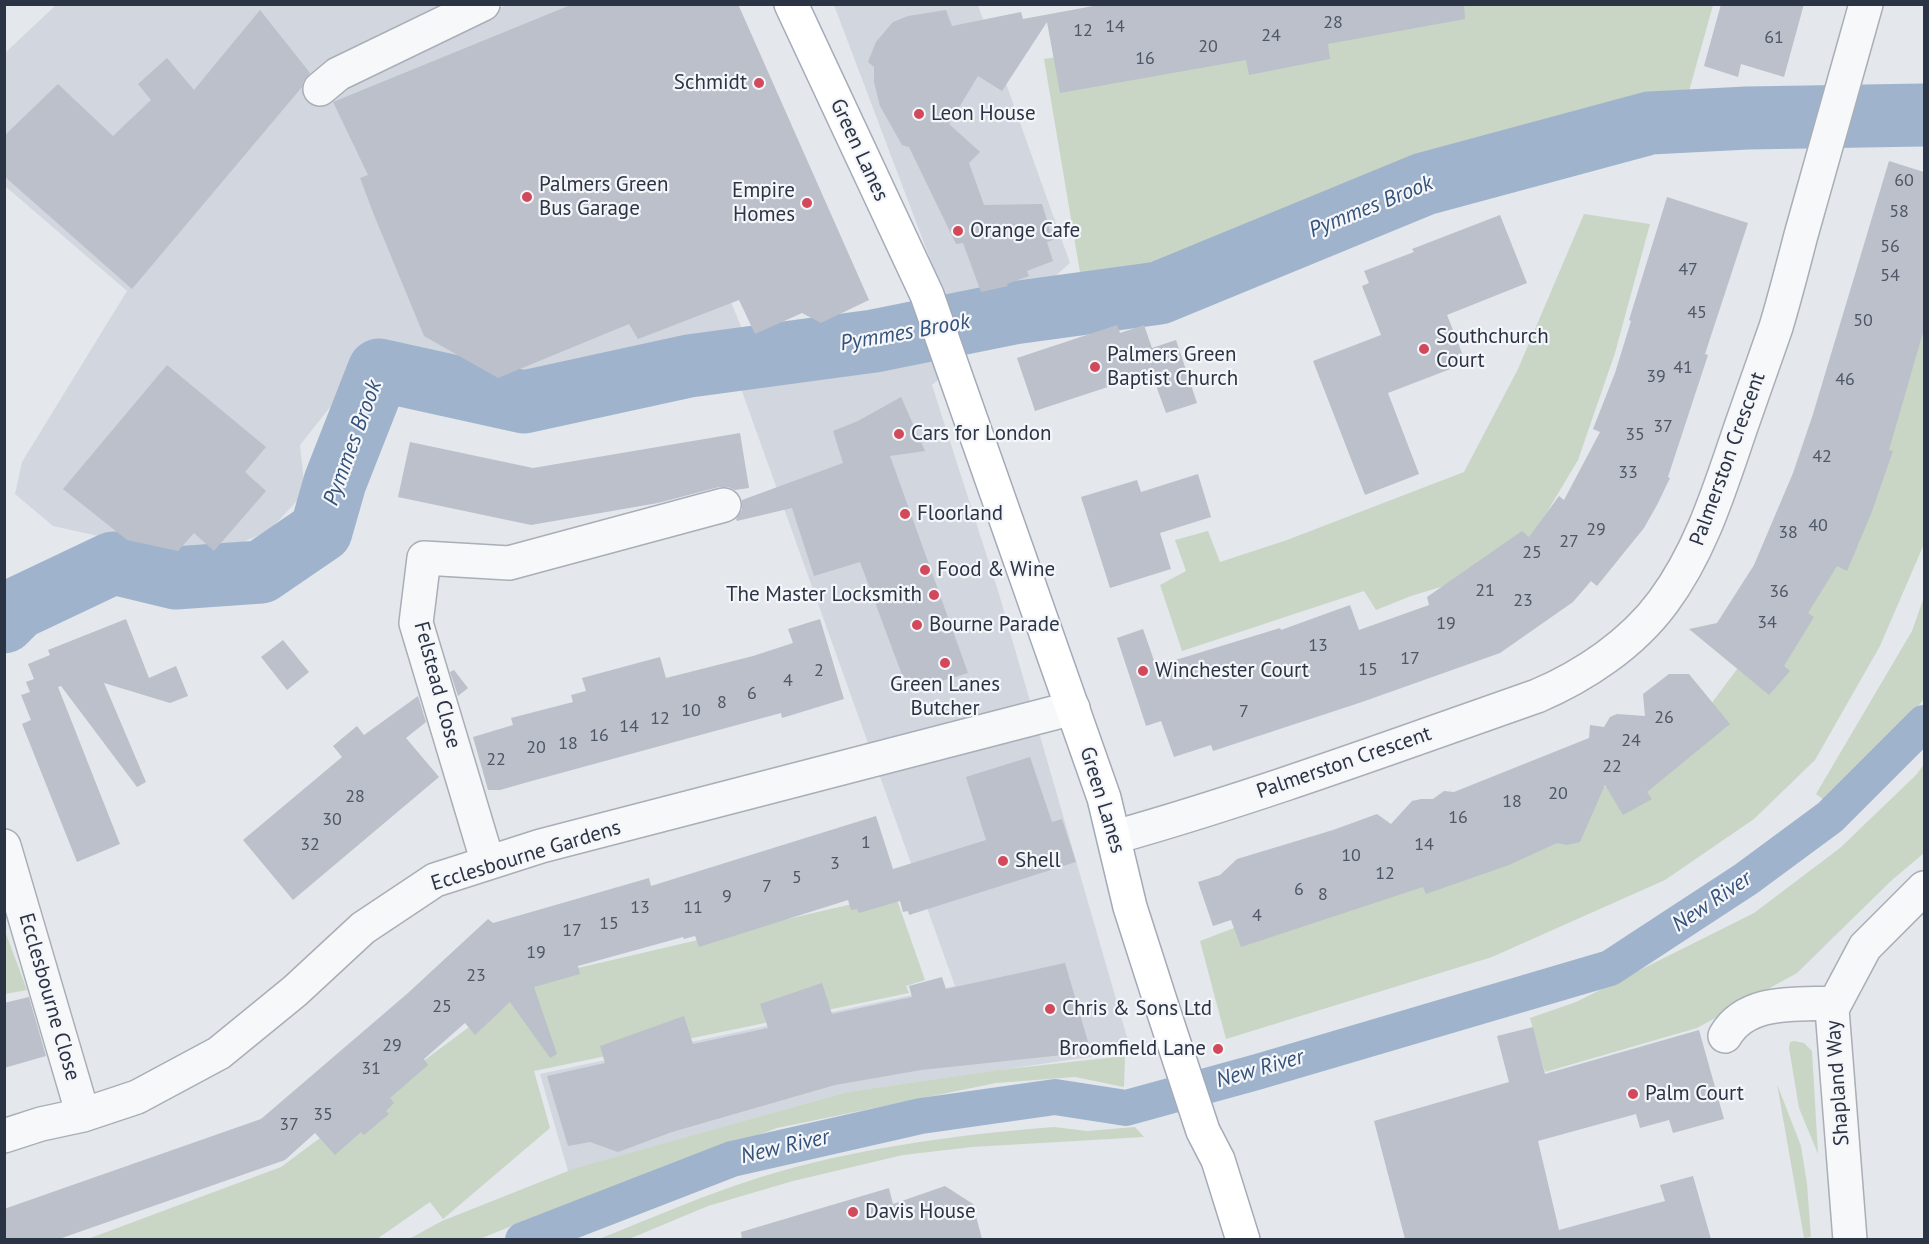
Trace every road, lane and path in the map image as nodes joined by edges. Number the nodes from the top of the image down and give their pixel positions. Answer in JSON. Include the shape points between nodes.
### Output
{"nodes":[{"id":1,"x":483,"y":4,"type":"edge"},
{"id":2,"x":1866,"y":4,"type":"edge"},
{"id":3,"x":798,"y":7,"type":"edge"},
{"id":4,"x":320,"y":89,"type":"dead end"},
{"id":5,"x":724,"y":505,"type":"dead end"},
{"id":6,"x":1072,"y":708,"type":"junction"},
{"id":7,"x":1115,"y":837,"type":"junction"},
{"id":8,"x":4,"y":846,"type":"edge"},
{"id":9,"x":488,"y":863,"type":"junction"},
{"id":10,"x":1924,"y":888,"type":"edge"},
{"id":11,"x":1835,"y":1003,"type":"junction"},
{"id":12,"x":1725,"y":1036,"type":"dead end"},
{"id":13,"x":83,"y":1115,"type":"junction"},
{"id":14,"x":4,"y":1136,"type":"edge"},
{"id":15,"x":1243,"y":1239,"type":"edge"},
{"id":16,"x":1851,"y":1239,"type":"edge"}],
"edges":[{"from":1,"to":4,"type":"street","via":[[338,74]]},
{"from":2,"to":7,"type":"street","name":"Palmerston Crescent","via":[[1776,326],[1708,521],[1686,568],[1663,603],[1617,648],[1562,685],[1537,696],[1347,763]]},
{"from":3,"to":6,"type":"main road","name":"Green Lanes","via":[[927,295]]},
{"from":5,"to":9,"type":"street","name":"Felstead Close","via":[[509,563],[424,558],[416,623]]},
{"from":6,"to":7,"type":"main road","name":"Green Lanes"},
{"from":6,"to":9,"type":"street","name":"Ecclesbourne Gardens"},
{"from":7,"to":15,"type":"main road","name":"Green Lanes","via":[[1130,907],[1203,1131],[1218,1160]]},
{"from":8,"to":13,"type":"street","name":"Ecclesbourne Close"},
{"from":9,"to":13,"type":"street","name":"Ecclesbourne Gardens","via":[[435,880],[363,928],[219,1053],[136,1097]]},
{"from":10,"to":11,"type":"street","name":"Shapland Way","via":[[1865,947]]},
{"from":11,"to":12,"type":"street","via":[[1776,1004],[1741,1017]]},
{"from":11,"to":16,"type":"street","name":"Shapland Way","via":[[1832,1009]]},
{"from":13,"to":14,"type":"street","name":"Ecclesbourne Gardens"}]}
